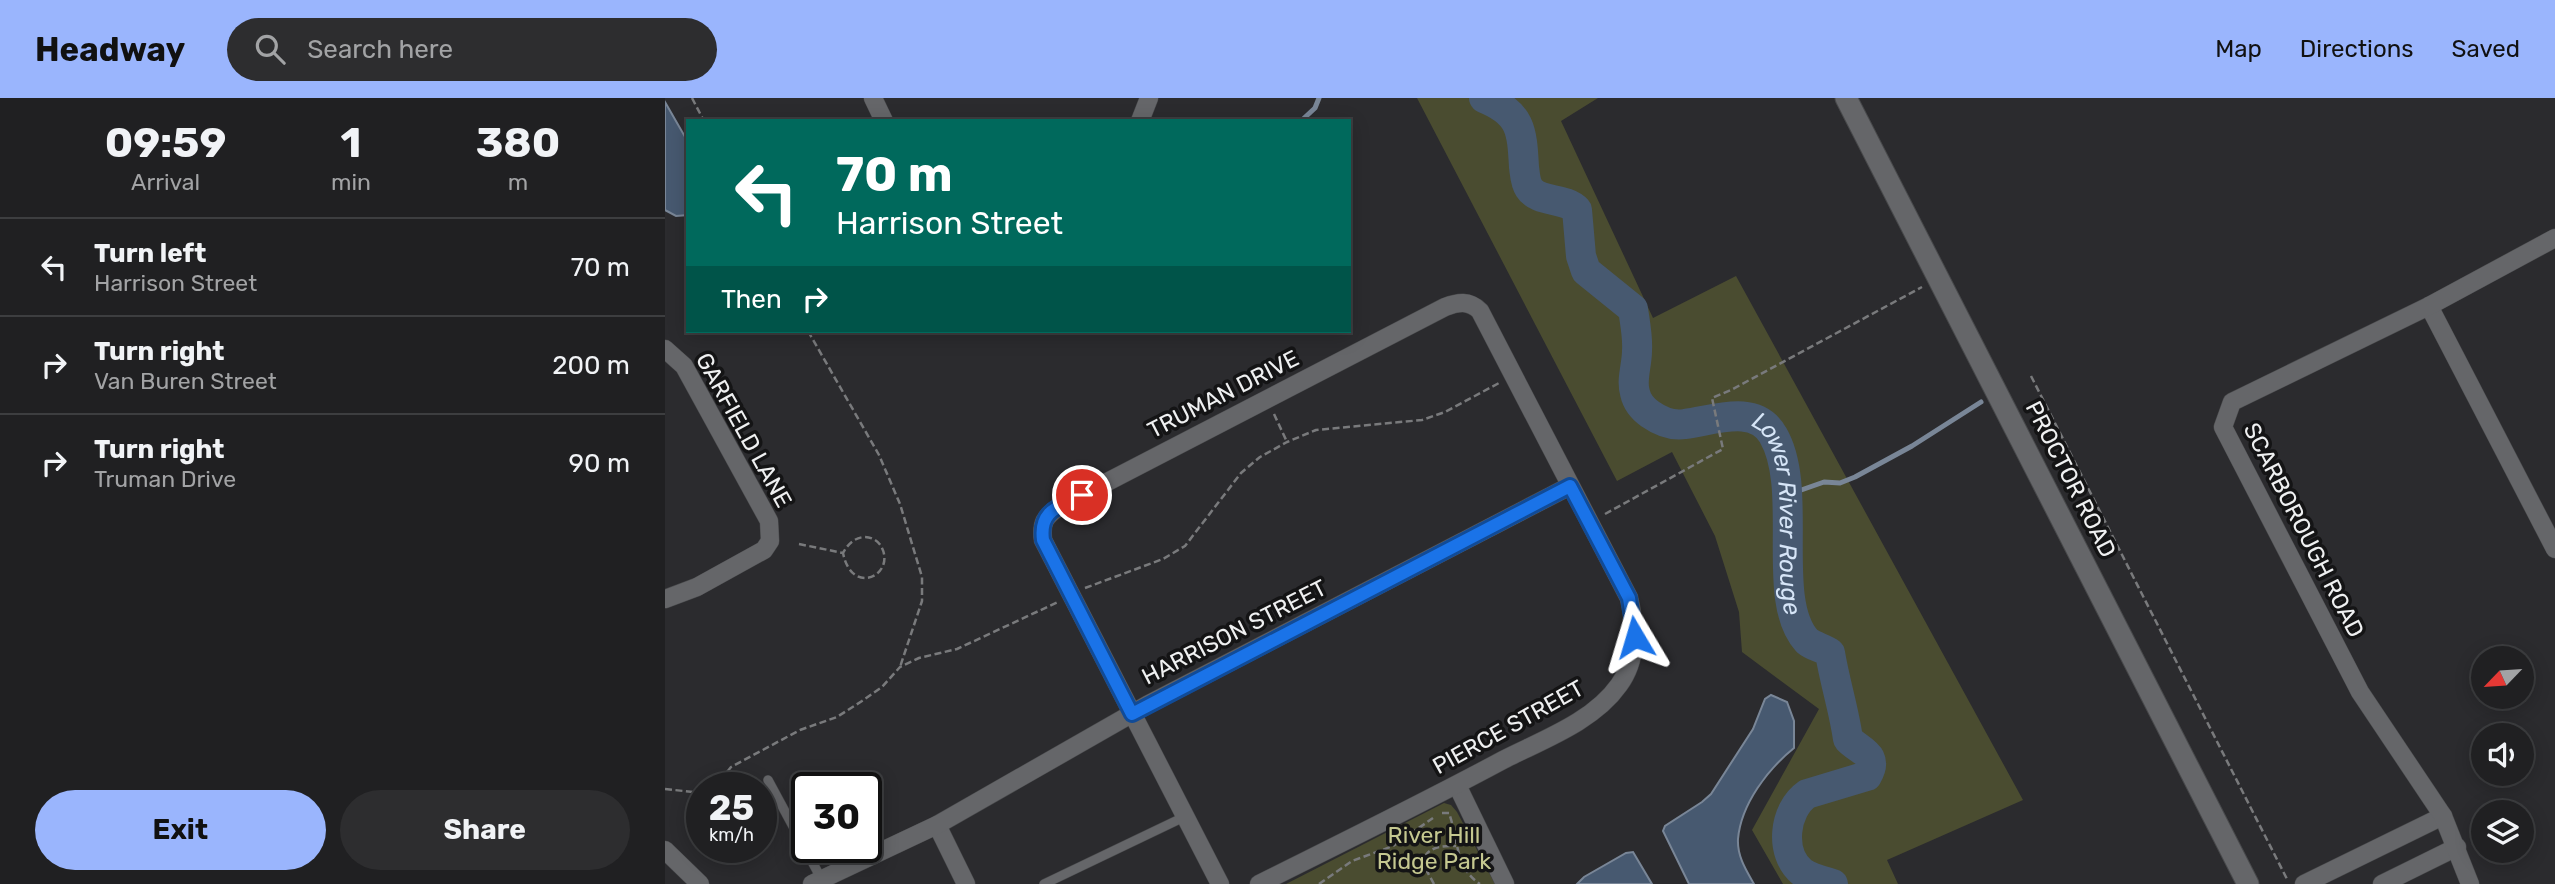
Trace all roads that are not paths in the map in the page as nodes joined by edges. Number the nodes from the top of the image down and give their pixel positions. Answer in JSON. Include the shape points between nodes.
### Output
{"nodes":[{"id":1,"x":873,"y":98,"type":"edge"},
{"id":2,"x":1149,"y":98,"type":"edge"},
{"id":3,"x":1846,"y":98,"type":"edge"},
{"id":4,"x":883,"y":119,"type":"edge"},
{"id":5,"x":1141,"y":119,"type":"edge"},
{"id":6,"x":2555,"y":237,"type":"edge"},
{"id":7,"x":1469,"y":304,"type":"joint"},
{"id":8,"x":2429,"y":306,"type":"junction"},
{"id":9,"x":665,"y":349,"type":"edge"},
{"id":10,"x":1570,"y":486,"type":"junction"},
{"id":11,"x":2555,"y":549,"type":"edge"},
{"id":12,"x":665,"y":599,"type":"edge"},
{"id":13,"x":1132,"y":714,"type":"junction"},
{"id":14,"x":1457,"y":785,"type":"junction"},
{"id":15,"x":777,"y":798,"type":"edge"},
{"id":16,"x":2443,"y":816,"type":"junction"},
{"id":17,"x":1184,"y":817,"type":"junction"},
{"id":18,"x":937,"y":825,"type":"junction"},
{"id":19,"x":2457,"y":847,"type":"junction"},
{"id":20,"x":665,"y":850,"type":"edge"},
{"id":21,"x":819,"y":882,"type":"edge"},
{"id":22,"x":700,"y":884,"type":"edge"},
{"id":23,"x":965,"y":884,"type":"edge"},
{"id":24,"x":1044,"y":884,"type":"edge"},
{"id":25,"x":1220,"y":884,"type":"edge"},
{"id":26,"x":1259,"y":884,"type":"edge"},
{"id":27,"x":1505,"y":884,"type":"edge"},
{"id":28,"x":2248,"y":884,"type":"edge"},
{"id":29,"x":2304,"y":884,"type":"edge"},
{"id":30,"x":2382,"y":884,"type":"edge"},
{"id":31,"x":2470,"y":884,"type":"edge"}],
"edges":[{"from":1,"to":4,"type":"street"},
{"from":2,"to":5,"type":"street"},
{"from":3,"to":28,"type":"street","name":"PROCTOR ROAD"},
{"from":6,"to":8,"type":"street","name":"SCARBOROUGH ROAD"},
{"from":7,"to":10,"type":"street","name":"PIERCE STREET","via":[[1480,311]]},
{"from":7,"to":13,"type":"street","name":"TRUMAN DRIVE","via":[[1445,307],[1047,515],[1043,540]]},
{"from":8,"to":11,"type":"street"},
{"from":8,"to":16,"type":"street","name":"SCARBOROUGH ROAD","via":[[2232,402],[2223,427],[2360,692]]},
{"from":9,"to":12,"type":"street","name":"GARFIELD LANE","via":[[684,366],[756,497],[769,521],[770,541],[764,551]]},
{"from":10,"to":13,"type":"street","name":"HARRISON STREET"},
{"from":10,"to":14,"type":"street","name":"PIERCE STREET","via":[[1629,598],[1635,637],[1626,674],[1591,714]]},
{"from":13,"to":17,"type":"street"},
{"from":13,"to":18,"type":"street","name":"HARRISON STREET"},
{"from":14,"to":26,"type":"street","name":"PIERCE STREET"},
{"from":14,"to":27,"type":"street"},
{"from":15,"to":21,"type":"lane"},
{"from":16,"to":19,"type":"street","name":"SCARBOROUGH ROAD"},
{"from":16,"to":29,"type":"street"},
{"from":17,"to":24,"type":"lane"},
{"from":17,"to":25,"type":"street"},
{"from":18,"to":21,"type":"street","name":"HARRISON STREET"},
{"from":18,"to":23,"type":"street"},
{"from":19,"to":30,"type":"street"},
{"from":19,"to":31,"type":"street","name":"SCARBOROUGH ROAD"},
{"from":20,"to":22,"type":"street"}]}
